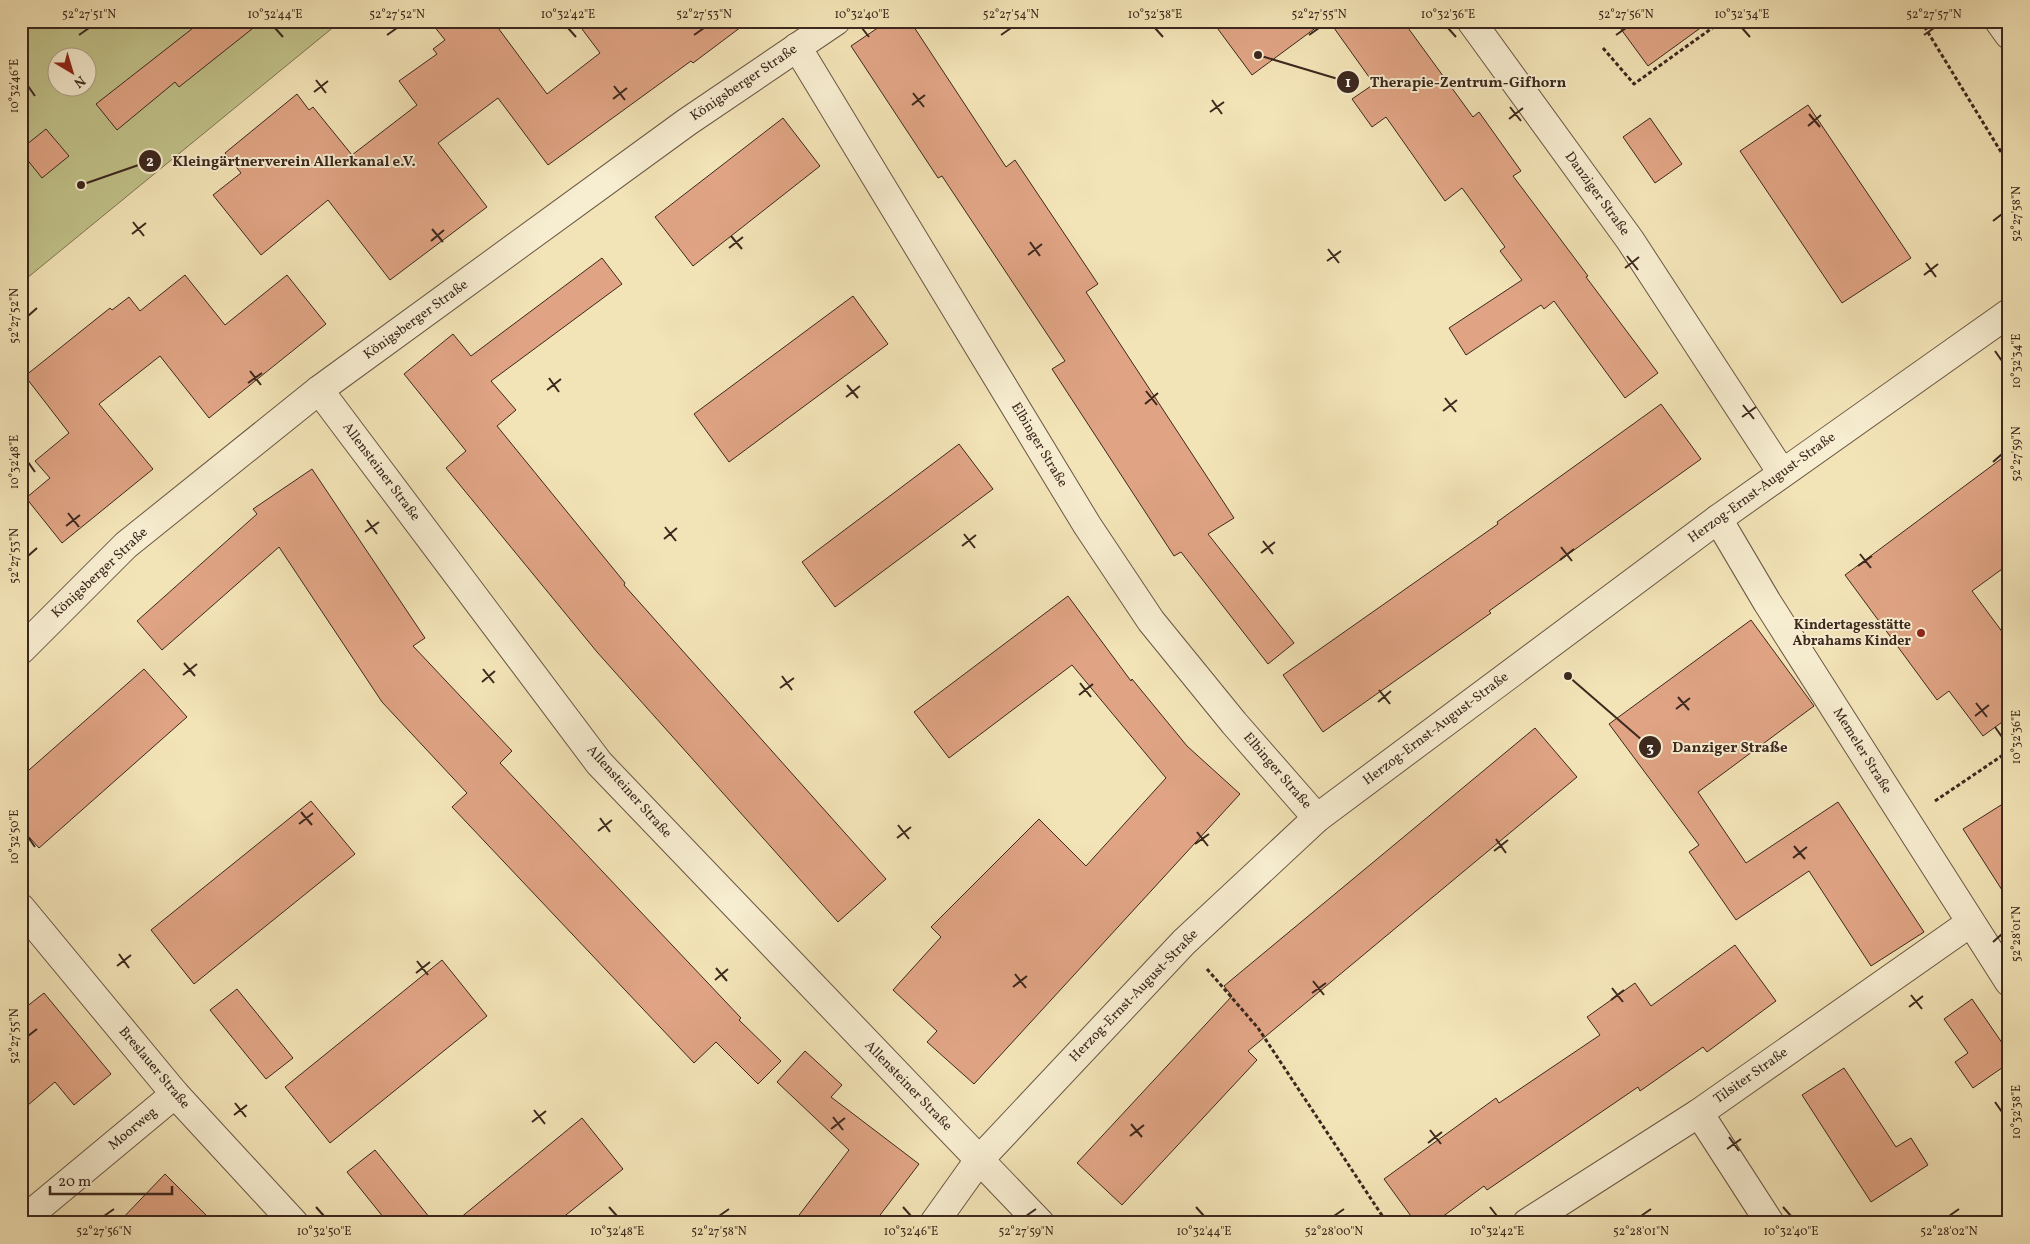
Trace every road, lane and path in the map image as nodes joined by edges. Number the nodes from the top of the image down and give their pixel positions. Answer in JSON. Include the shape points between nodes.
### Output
{"nodes":[{"id":1,"x":836,"y":21,"type":"edge"},
{"id":2,"x":1470,"y":21,"type":"edge"},
{"id":3,"x":1722,"y":21,"type":"edge"},
{"id":4,"x":1921,"y":21,"type":"edge"},
{"id":5,"x":1999,"y":21,"type":"edge"},
{"id":6,"x":2009,"y":36,"type":"edge"},
{"id":7,"x":797,"y":46,"type":"junction"},
{"id":8,"x":1602,"y":48,"type":"dead end"},
{"id":9,"x":2009,"y":154,"type":"edge"},
{"id":10,"x":2004,"y":156,"type":"junction"},
{"id":11,"x":2009,"y":165,"type":"edge"},
{"id":12,"x":2009,"y":313,"type":"edge"},
{"id":13,"x":319,"y":390,"type":"junction"},
{"id":14,"x":1782,"y":474,"type":"junction"},
{"id":15,"x":1718,"y":519,"type":"junction"},
{"id":16,"x":21,"y":650,"type":"edge"},
{"id":17,"x":2009,"y":750,"type":"edge"},
{"id":18,"x":1317,"y":818,"type":"junction"},
{"id":19,"x":1906,"y":820,"type":"junction"},
{"id":20,"x":21,"y":908,"type":"edge"},
{"id":21,"x":1970,"y":923,"type":"junction"},
{"id":22,"x":1184,"y":942,"type":"junction"},
{"id":23,"x":2009,"y":982,"type":"edge"},
{"id":24,"x":175,"y":1094,"type":"junction"},
{"id":25,"x":1699,"y":1112,"type":"junction"},
{"id":26,"x":979,"y":1160,"type":"junction"},
{"id":27,"x":21,"y":1222,"type":"edge"},
{"id":28,"x":294,"y":1223,"type":"edge"},
{"id":29,"x":934,"y":1223,"type":"edge"},
{"id":30,"x":1040,"y":1223,"type":"edge"},
{"id":31,"x":1387,"y":1223,"type":"edge"},
{"id":32,"x":1526,"y":1223,"type":"edge"},
{"id":33,"x":1770,"y":1223,"type":"edge"}],
"edges":[{"from":1,"to":7,"type":"street","name":"Königsberger Straße"},
{"from":2,"to":14,"type":"street","name":"Danziger Straße","via":[[1630,240]]},
{"from":3,"to":8,"type":"path","via":[[1634,84]]},
{"from":4,"to":10,"type":"path"},
{"from":5,"to":6,"type":"street"},
{"from":7,"to":13,"type":"street","name":"Königsberger Straße","via":[[679,127]]},
{"from":7,"to":18,"type":"street","name":"Elbinger Straße","via":[[1087,525],[1151,621]]},
{"from":9,"to":10,"type":"path"},
{"from":10,"to":11,"type":"path"},
{"from":12,"to":14,"type":"street","name":"Herzog-Ernst-August-Straße"},
{"from":13,"to":16,"type":"street","name":"Königsberger Straße","via":[[126,545]]},
{"from":13,"to":26,"type":"street","name":"Allensteiner Straße","via":[[599,764]]},
{"from":14,"to":15,"type":"street","name":"Herzog-Ernst-August-Straße"},
{"from":15,"to":18,"type":"street","name":"Herzog-Ernst-August-Straße"},
{"from":15,"to":19,"type":"street","name":"Memeler Straße"},
{"from":17,"to":19,"type":"path"},
{"from":18,"to":22,"type":"street","name":"Herzog-Ernst-August-Straße"},
{"from":19,"to":21,"type":"street","name":"Memeler Straße"},
{"from":20,"to":24,"type":"street","name":"Breslauer Straße"},
{"from":21,"to":23,"type":"street","name":"Memeler Straße"},
{"from":21,"to":25,"type":"street","name":"Tilsiter Straße"},
{"from":22,"to":26,"type":"street","name":"Herzog-Ernst-August-Straße"},
{"from":22,"to":31,"type":"path","via":[[1258,1028]]},
{"from":24,"to":27,"type":"street","name":"Moorweg"},
{"from":24,"to":28,"type":"street","name":"Breslauer Straße"},
{"from":25,"to":32,"type":"street","name":"Tilsiter Straße"},
{"from":25,"to":33,"type":"street"},
{"from":26,"to":29,"type":"street","name":"Herzog-Ernst-August-Straße"},
{"from":26,"to":30,"type":"street","name":"Allensteiner Straße"}]}
